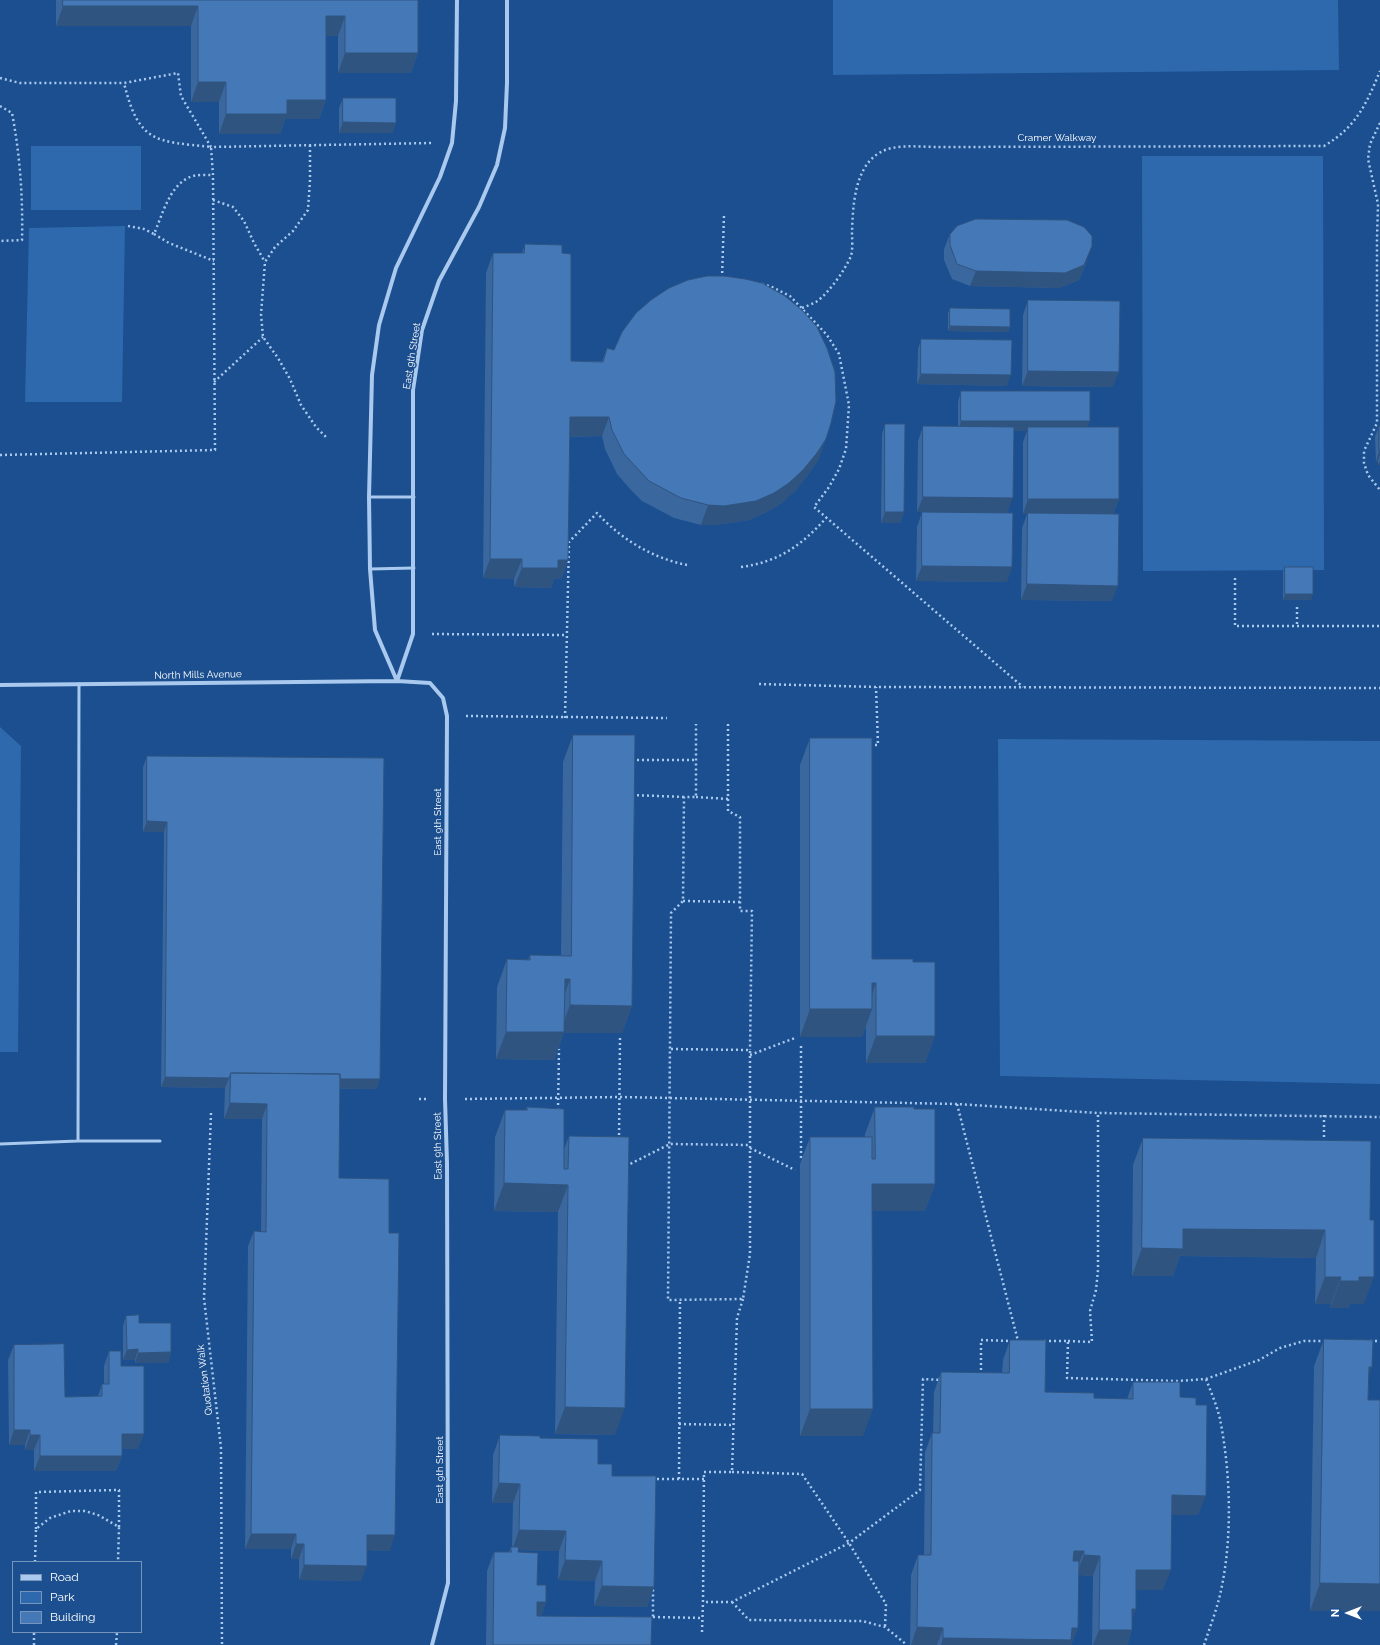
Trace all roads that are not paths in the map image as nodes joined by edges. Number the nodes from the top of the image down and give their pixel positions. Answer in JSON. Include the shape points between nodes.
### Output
{"nodes":[{"id":1,"x":457,"y":0,"type":"edge"},
{"id":2,"x":507,"y":0,"type":"edge"},
{"id":3,"x":370,"y":497,"type":"junction"},
{"id":4,"x":414,"y":497,"type":"junction"},
{"id":5,"x":414,"y":568,"type":"junction"},
{"id":6,"x":370,"y":569,"type":"junction"},
{"id":7,"x":397,"y":681,"type":"junction"},
{"id":8,"x":80,"y":684,"type":"junction"},
{"id":9,"x":0,"y":685,"type":"edge"},
{"id":10,"x":78,"y":1141,"type":"junction"},
{"id":11,"x":160,"y":1141,"type":"dead end"},
{"id":12,"x":0,"y":1144,"type":"edge"},
{"id":13,"x":432,"y":1645,"type":"edge"}],
"edges":[{"from":1,"to":3,"type":"street","via":[[456,101],[452,143],[440,177],[396,268],[379,325],[372,375]]},
{"from":2,"to":4,"type":"street","name":"East 9th Street","via":[[505,128],[498,164],[479,207],[439,281],[422,330],[413,390]]},
{"from":3,"to":4,"type":"lane"},
{"from":3,"to":6,"type":"street"},
{"from":4,"to":5,"type":"street","name":"East 9th Street"},
{"from":5,"to":6,"type":"lane"},
{"from":5,"to":7,"type":"street","name":"East 9th Street","via":[[413,634]]},
{"from":6,"to":7,"type":"street","via":[[376,630]]},
{"from":7,"to":8,"type":"street","name":"North Mills Avenue"},
{"from":7,"to":13,"type":"street","name":"East 9th Street","via":[[430,683],[443,698],[447,716],[445,1098],[448,1583]]},
{"from":8,"to":9,"type":"street","name":"North Mills Avenue"},
{"from":8,"to":10,"type":"lane"},
{"from":10,"to":11,"type":"lane"},
{"from":10,"to":12,"type":"lane"}]}
